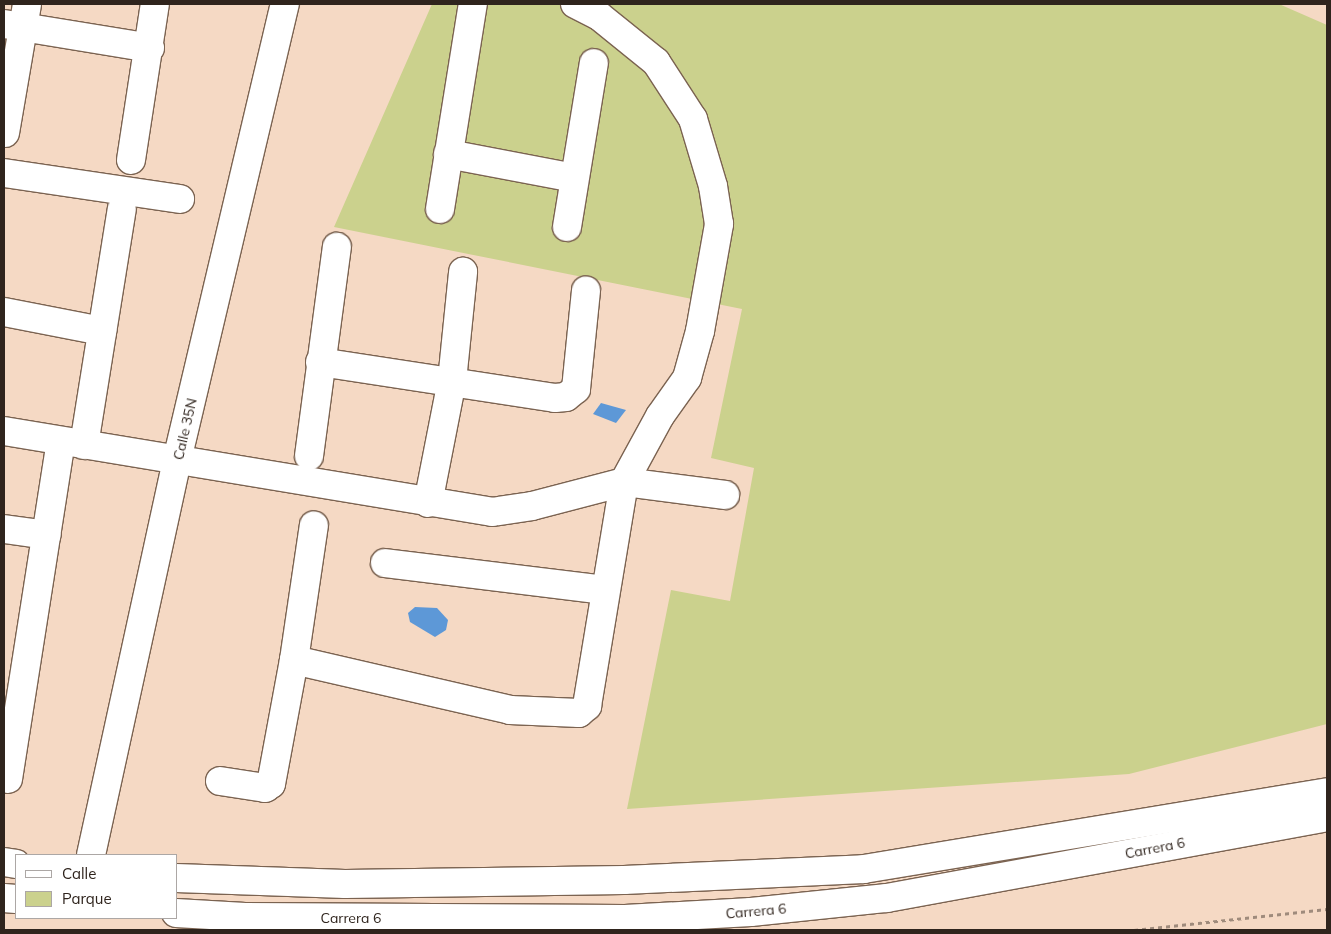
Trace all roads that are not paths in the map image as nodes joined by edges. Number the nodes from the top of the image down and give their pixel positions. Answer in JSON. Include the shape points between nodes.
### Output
{"nodes":[{"id":1,"x":155,"y":4,"type":"edge"},
{"id":2,"x":285,"y":4,"type":"edge"},
{"id":3,"x":473,"y":4,"type":"edge"},
{"id":4,"x":575,"y":4,"type":"edge"},
{"id":5,"x":18,"y":18,"type":"edge"},
{"id":6,"x":150,"y":48,"type":"junction"},
{"id":7,"x":594,"y":63,"type":"dead end"},
{"id":8,"x":5,"y":133,"type":"edge"},
{"id":9,"x":448,"y":154,"type":"junction"},
{"id":10,"x":131,"y":160,"type":"dead end"},
{"id":11,"x":4,"y":173,"type":"edge"},
{"id":12,"x":574,"y":178,"type":"junction"},
{"id":13,"x":180,"y":199,"type":"dead end"},
{"id":14,"x":122,"y":209,"type":"dead end"},
{"id":15,"x":440,"y":209,"type":"dead end"},
{"id":16,"x":567,"y":227,"type":"dead end"},
{"id":17,"x":337,"y":247,"type":"dead end"},
{"id":18,"x":463,"y":272,"type":"dead end"},
{"id":19,"x":586,"y":291,"type":"dead end"},
{"id":20,"x":4,"y":312,"type":"edge"},
{"id":21,"x":102,"y":331,"type":"junction"},
{"id":22,"x":320,"y":362,"type":"junction"},
{"id":23,"x":452,"y":381,"type":"junction"},
{"id":24,"x":4,"y":431,"type":"edge"},
{"id":25,"x":72,"y":443,"type":"junction"},
{"id":26,"x":309,"y":456,"type":"dead end"},
{"id":27,"x":177,"y":460,"type":"junction"},
{"id":28,"x":624,"y":482,"type":"junction"},
{"id":29,"x":725,"y":495,"type":"dead end"},
{"id":30,"x":428,"y":503,"type":"junction"},
{"id":31,"x":314,"y":525,"type":"dead end"},
{"id":32,"x":4,"y":529,"type":"edge"},
{"id":33,"x":47,"y":535,"type":"junction"},
{"id":34,"x":385,"y":563,"type":"dead end"},
{"id":35,"x":605,"y":590,"type":"junction"},
{"id":36,"x":294,"y":660,"type":"junction"},
{"id":37,"x":8,"y":779,"type":"dead end"},
{"id":38,"x":220,"y":781,"type":"dead end"},
{"id":39,"x":1327,"y":792,"type":"edge"},
{"id":40,"x":1327,"y":817,"type":"edge"},
{"id":41,"x":91,"y":854,"type":"edge"},
{"id":42,"x":178,"y":878,"type":"edge"},
{"id":43,"x":624,"y":880,"type":"junction"},
{"id":44,"x":178,"y":913,"type":"edge"},
{"id":45,"x":625,"y":920,"type":"junction"}],
"edges":[{"from":1,"to":6,"type":"street"},
{"from":2,"to":27,"type":"street","name":"Calle 35N"},
{"from":3,"to":9,"type":"street"},
{"from":4,"to":28,"type":"street","via":[[606,22],[656,62],[693,119],[713,186],[719,224],[700,331],[687,378],[660,416]]},
{"from":5,"to":6,"type":"street"},
{"from":5,"to":8,"type":"street"},
{"from":6,"to":10,"type":"street"},
{"from":7,"to":12,"type":"street"},
{"from":9,"to":12,"type":"street"},
{"from":9,"to":15,"type":"street"},
{"from":11,"to":13,"type":"street"},
{"from":12,"to":16,"type":"street"},
{"from":14,"to":21,"type":"street"},
{"from":17,"to":22,"type":"street"},
{"from":18,"to":23,"type":"street"},
{"from":19,"to":23,"type":"street","via":[[576,389],[566,397],[555,398]]},
{"from":20,"to":21,"type":"street"},
{"from":21,"to":25,"type":"street"},
{"from":22,"to":23,"type":"street"},
{"from":22,"to":26,"type":"street"},
{"from":23,"to":30,"type":"street"},
{"from":24,"to":25,"type":"street"},
{"from":25,"to":27,"type":"street"},
{"from":25,"to":33,"type":"street"},
{"from":27,"to":30,"type":"street"},
{"from":27,"to":41,"type":"street","name":"Calle 35N"},
{"from":28,"to":29,"type":"street"},
{"from":28,"to":30,"type":"street","via":[[532,506],[492,512]]},
{"from":28,"to":35,"type":"street"},
{"from":31,"to":36,"type":"street"},
{"from":32,"to":33,"type":"street"},
{"from":33,"to":37,"type":"street"},
{"from":34,"to":35,"type":"street"},
{"from":35,"to":36,"type":"street","via":[[587,706],[579,713],[510,710]]},
{"from":36,"to":38,"type":"street","via":[[271,784],[265,788]]},
{"from":39,"to":43,"type":"street","name":"Carrera 6","via":[[864,869]]},
{"from":40,"to":45,"type":"street","name":"Carrera 6","via":[[887,898],[751,912]]},
{"from":42,"to":43,"type":"street","name":"Carrera 6","via":[[345,884]]},
{"from":43,"to":45,"type":"street"},
{"from":44,"to":45,"type":"street","name":"Carrera 6","via":[[245,917]]}]}
